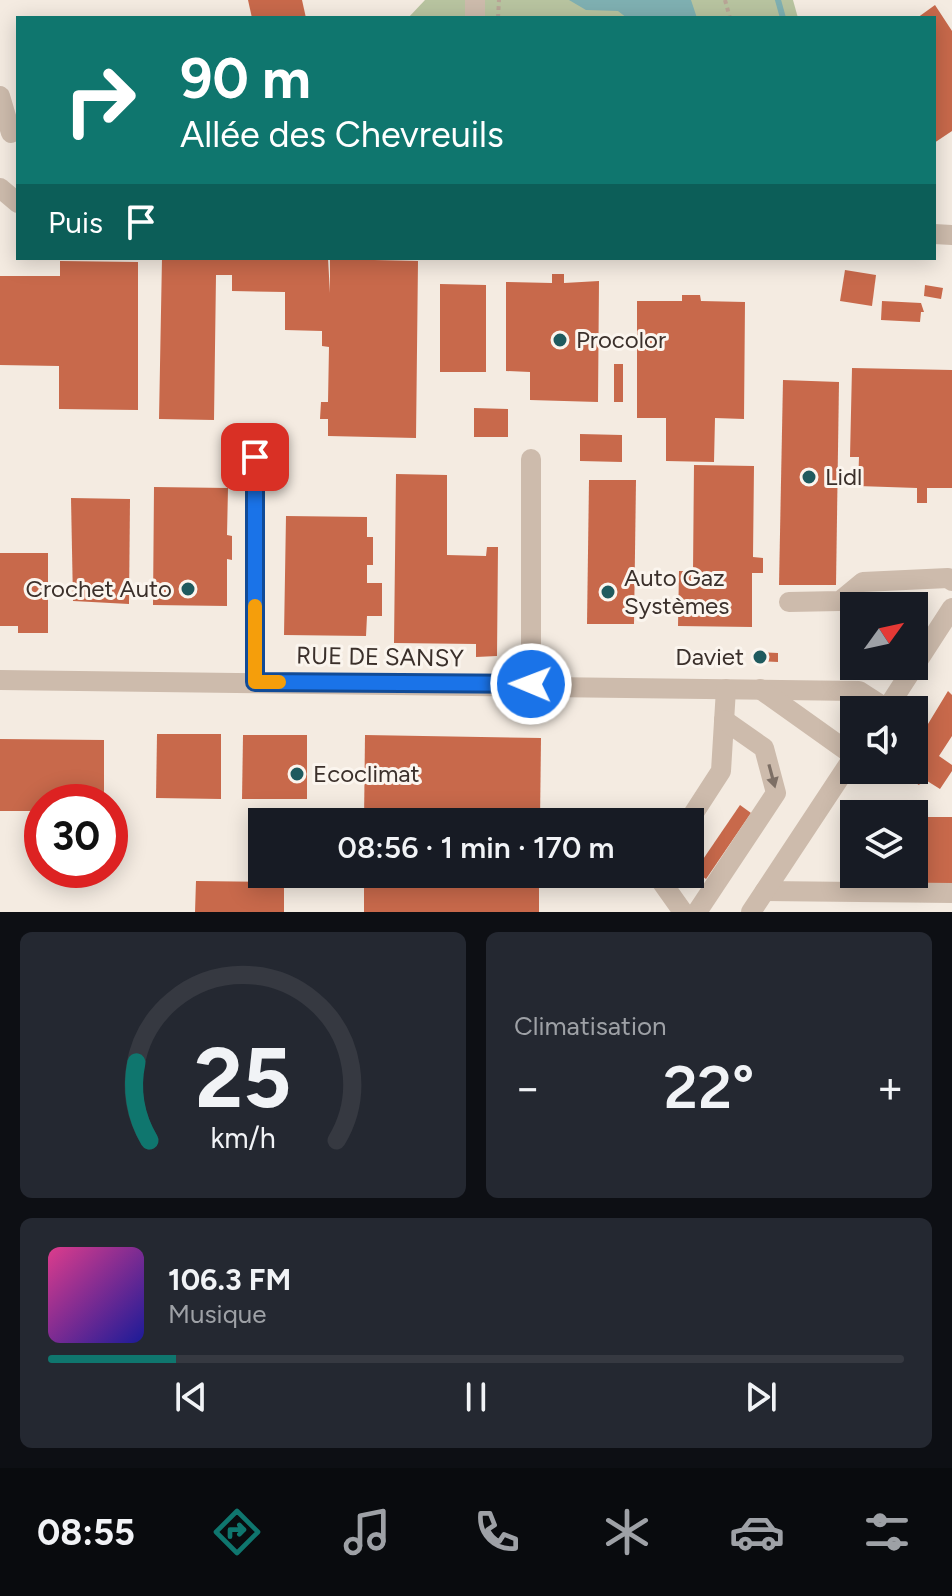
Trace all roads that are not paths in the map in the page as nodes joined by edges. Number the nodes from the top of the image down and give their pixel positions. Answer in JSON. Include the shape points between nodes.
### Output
{"nodes":[{"id":1,"x":0,"y":82,"type":"edge"},
{"id":2,"x":0,"y":96,"type":"edge"},
{"id":3,"x":16,"y":100,"type":"edge"},
{"id":4,"x":7,"y":135,"type":"edge"},
{"id":5,"x":0,"y":188,"type":"edge"},
{"id":6,"x":16,"y":202,"type":"edge"},
{"id":7,"x":255,"y":457,"type":"dead end"},
{"id":8,"x":531,"y":459,"type":"dead end"},
{"id":9,"x":952,"y":581,"type":"edge"},
{"id":10,"x":789,"y":602,"type":"dead end"},
{"id":11,"x":952,"y":608,"type":"edge"},
{"id":12,"x":0,"y":680,"type":"edge"},
{"id":13,"x":255,"y":682,"type":"junction"},
{"id":14,"x":531,"y":684,"type":"junction"},
{"id":15,"x":726,"y":689,"type":"junction"},
{"id":16,"x":760,"y":689,"type":"junction"},
{"id":17,"x":867,"y":696,"type":"edge"},
{"id":18,"x":895,"y":696,"type":"edge"},
{"id":19,"x":724,"y":720,"type":"junction"},
{"id":20,"x":840,"y":746,"type":"edge"},
{"id":21,"x":840,"y":777,"type":"edge"},
{"id":22,"x":697,"y":808,"type":"edge"},
{"id":23,"x":666,"y":888,"type":"edge"},
{"id":24,"x":765,"y":891,"type":"junction"},
{"id":25,"x":952,"y":893,"type":"edge"},
{"id":26,"x":683,"y":912,"type":"edge"},
{"id":27,"x":697,"y":912,"type":"edge"},
{"id":28,"x":751,"y":912,"type":"edge"}],
"edges":[{"from":1,"to":3,"type":"street"},
{"from":2,"to":4,"type":"street"},
{"from":5,"to":6,"type":"street"},
{"from":7,"to":13,"type":"street"},
{"from":8,"to":14,"type":"street"},
{"from":9,"to":10,"type":"street","via":[[863,582],[840,601]]},
{"from":11,"to":18,"type":"street"},
{"from":12,"to":13,"type":"street","name":"RUE DE SANSY"},
{"from":13,"to":14,"type":"street","name":"RUE DE SANSY"},
{"from":14,"to":15,"type":"street","name":"RUE DE SANSY"},
{"from":15,"to":16,"type":"street","name":"RUE DE SANSY"},
{"from":15,"to":19,"type":"street"},
{"from":16,"to":17,"type":"street","name":"RUE DE SANSY","via":[[859,691]]},
{"from":16,"to":20,"type":"street"},
{"from":19,"to":22,"type":"street","via":[[721,771]]},
{"from":19,"to":27,"type":"street","one_way":true,"via":[[764,748],[776,793]]},
{"from":21,"to":24,"type":"street"},
{"from":23,"to":26,"type":"street"},
{"from":24,"to":25,"type":"street"},
{"from":24,"to":28,"type":"street"}]}
